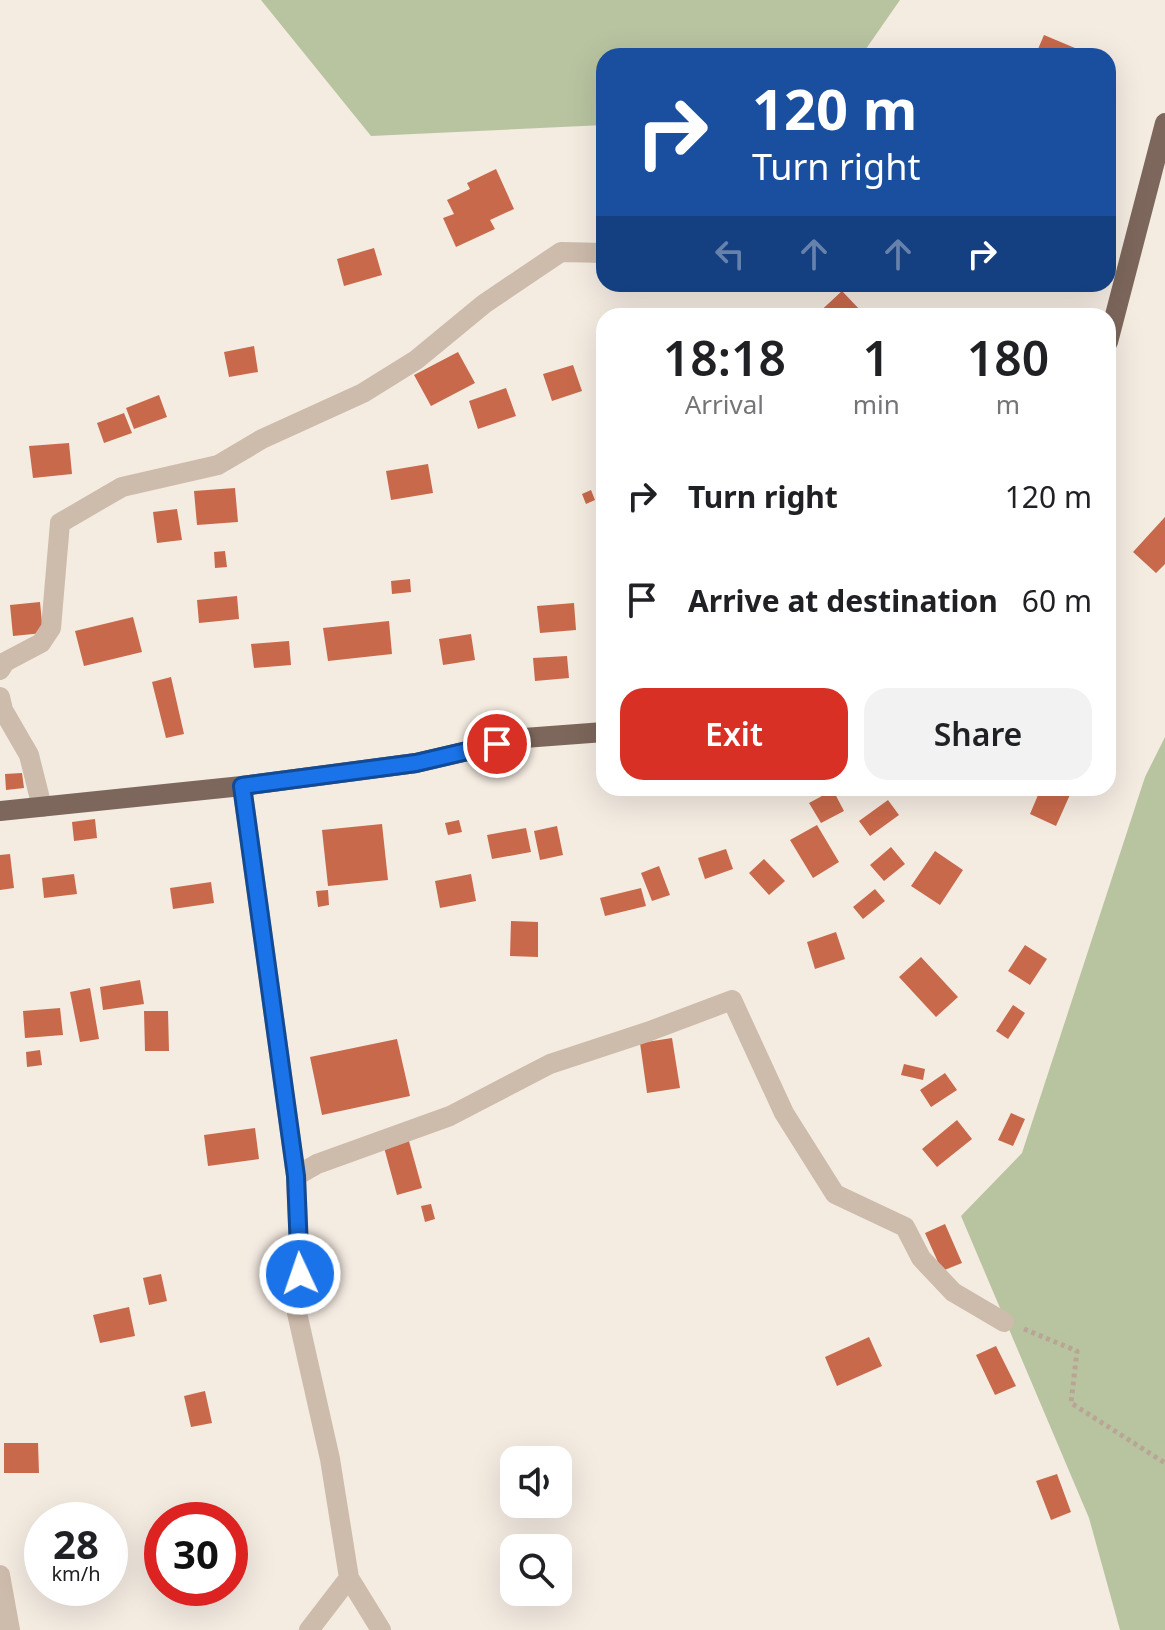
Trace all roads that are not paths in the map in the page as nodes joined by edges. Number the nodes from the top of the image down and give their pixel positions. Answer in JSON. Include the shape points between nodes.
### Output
{"nodes":[{"id":1,"x":1165,"y":123,"type":"edge"},
{"id":2,"x":596,"y":253,"type":"edge"},
{"id":3,"x":1116,"y":311,"type":"edge"},
{"id":4,"x":0,"y":670,"type":"edge"},
{"id":5,"x":0,"y":697,"type":"edge"},
{"id":6,"x":596,"y":733,"type":"edge"},
{"id":7,"x":242,"y":786,"type":"junction"},
{"id":8,"x":42,"y":807,"type":"junction"},
{"id":9,"x":0,"y":811,"type":"edge"},
{"id":10,"x":296,"y":1176,"type":"junction"},
{"id":11,"x":1004,"y":1322,"type":"road end"},
{"id":12,"x":0,"y":1575,"type":"edge"},
{"id":13,"x":349,"y":1578,"type":"junction"},
{"id":14,"x":10,"y":1630,"type":"edge"},
{"id":15,"x":309,"y":1630,"type":"edge"},
{"id":16,"x":381,"y":1630,"type":"edge"}],
"edges":[{"from":1,"to":3,"type":"main road"},
{"from":2,"to":4,"type":"street","via":[[561,252],[363,393],[218,465],[122,487],[60,523],[51,628],[41,643]]},
{"from":5,"to":8,"type":"street","via":[[29,755]]},
{"from":6,"to":7,"type":"main road","via":[[524,738],[416,763]]},
{"from":7,"to":8,"type":"main road"},
{"from":7,"to":10,"type":"street"},
{"from":8,"to":9,"type":"main road"},
{"from":10,"to":11,"type":"street","via":[[450,1116],[550,1064],[732,1000],[784,1113],[835,1194],[905,1227],[921,1258],[953,1292]]},
{"from":10,"to":13,"type":"street","via":[[297,1313],[330,1459]]},
{"from":12,"to":14,"type":"street"},
{"from":13,"to":15,"type":"street"},
{"from":13,"to":16,"type":"street"}]}
